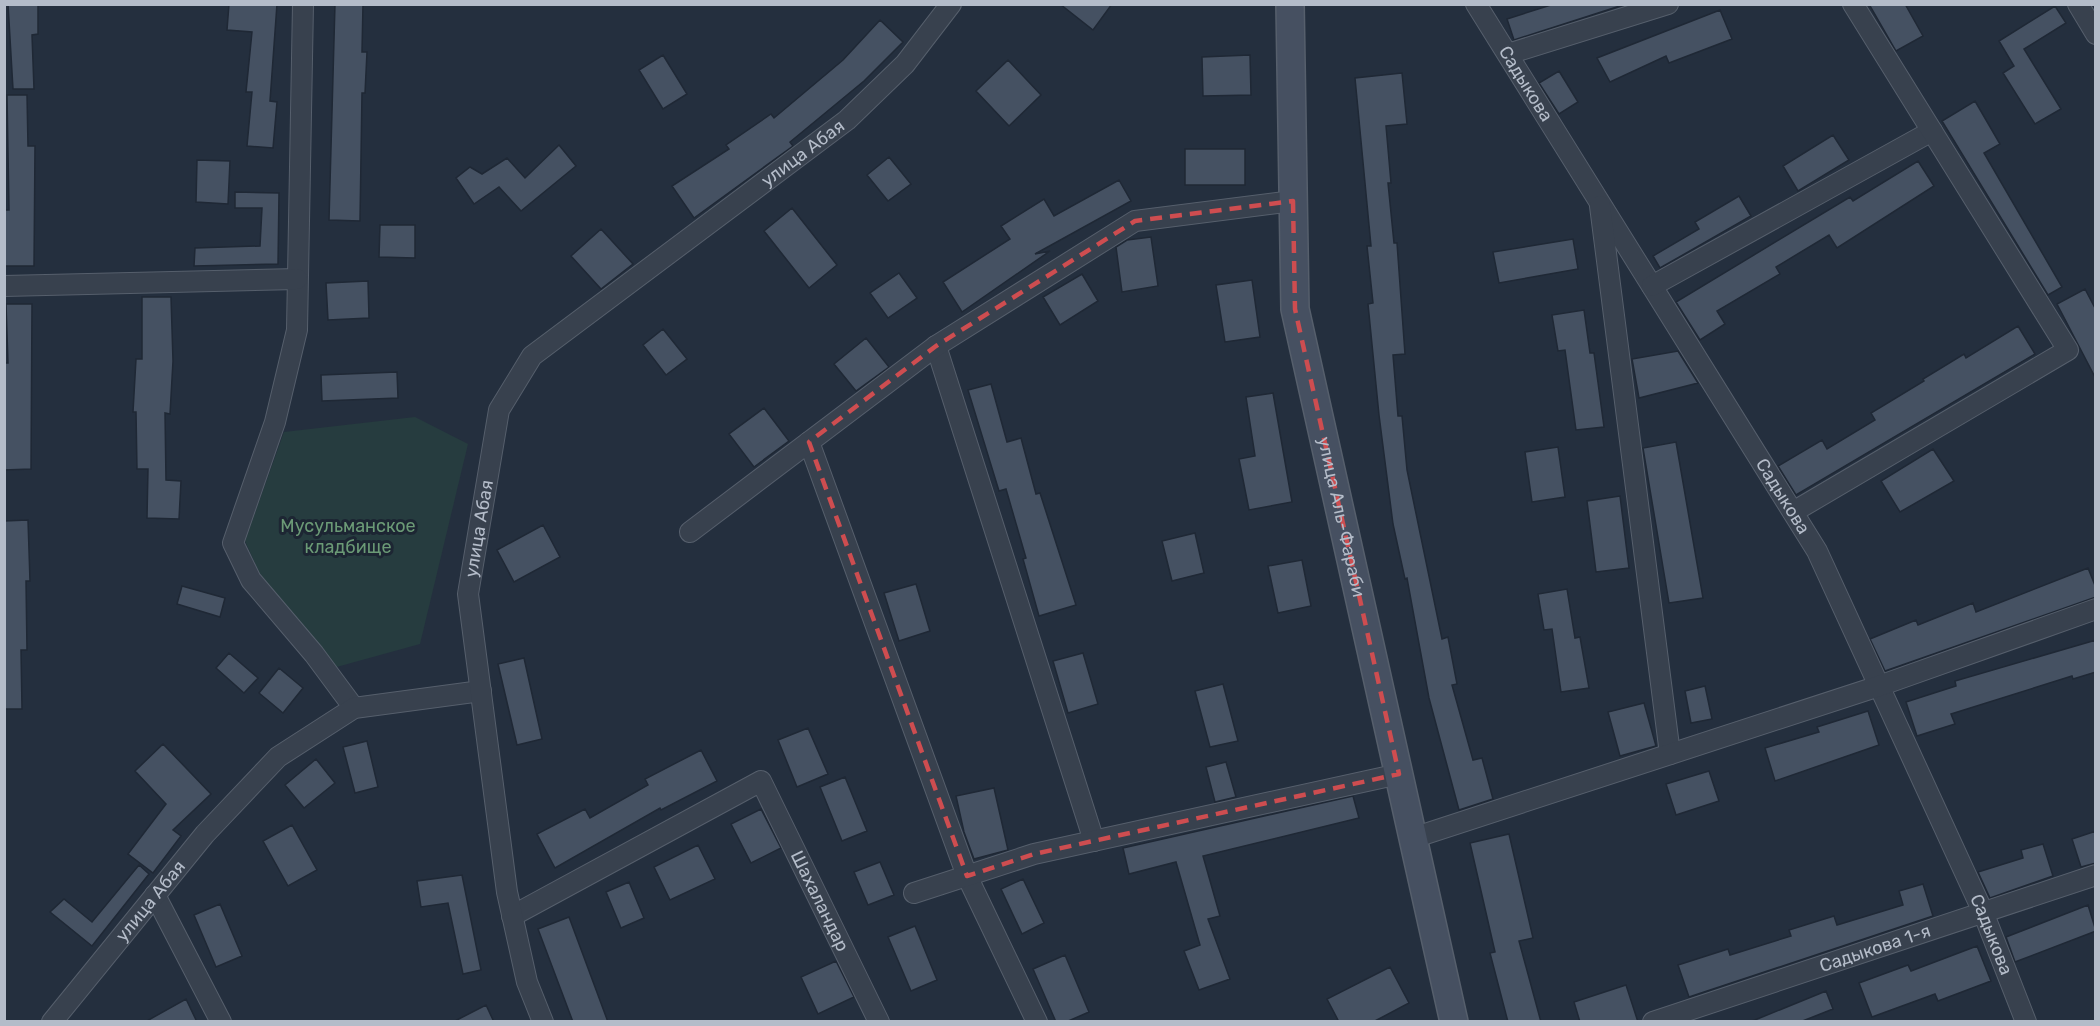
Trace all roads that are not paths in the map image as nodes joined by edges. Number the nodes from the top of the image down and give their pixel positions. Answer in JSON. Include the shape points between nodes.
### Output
{"nodes":[{"id":1,"x":303,"y":4,"type":"edge"},
{"id":2,"x":951,"y":4,"type":"edge"},
{"id":3,"x":1290,"y":4,"type":"edge"},
{"id":4,"x":1476,"y":4,"type":"edge"},
{"id":5,"x":1668,"y":4,"type":"edge"},
{"id":6,"x":1853,"y":4,"type":"edge"},
{"id":7,"x":2078,"y":4,"type":"edge"},
{"id":8,"x":2096,"y":34,"type":"edge"},
{"id":9,"x":1508,"y":54,"type":"junction"},
{"id":10,"x":1932,"y":131,"type":"junction"},
{"id":11,"x":1599,"y":200,"type":"junction"},
{"id":12,"x":1293,"y":201,"type":"junction"},
{"id":13,"x":297,"y":279,"type":"junction"},
{"id":14,"x":4,"y":286,"type":"edge"},
{"id":15,"x":1652,"y":286,"type":"junction"},
{"id":16,"x":936,"y":346,"type":"junction"},
{"id":17,"x":809,"y":442,"type":"junction"},
{"id":18,"x":1793,"y":512,"type":"junction"},
{"id":19,"x":690,"y":532,"type":"dead end"},
{"id":20,"x":2096,"y":609,"type":"edge"},
{"id":21,"x":1879,"y":686,"type":"junction"},
{"id":22,"x":481,"y":691,"type":"junction"},
{"id":23,"x":354,"y":708,"type":"junction"},
{"id":24,"x":1670,"y":754,"type":"junction"},
{"id":25,"x":1399,"y":774,"type":"junction"},
{"id":26,"x":1413,"y":838,"type":"junction"},
{"id":27,"x":1094,"y":841,"type":"junction"},
{"id":28,"x":2096,"y":875,"type":"edge"},
{"id":29,"x":967,"y":876,"type":"junction"},
{"id":30,"x":914,"y":893,"type":"dead end"},
{"id":31,"x":156,"y":895,"type":"junction"},
{"id":32,"x":1983,"y":912,"type":"junction"},
{"id":33,"x":513,"y":916,"type":"junction"},
{"id":34,"x":873,"y":1019,"type":"edge"},
{"id":35,"x":52,"y":1022,"type":"edge"},
{"id":36,"x":221,"y":1022,"type":"edge"},
{"id":37,"x":543,"y":1022,"type":"edge"},
{"id":38,"x":1037,"y":1022,"type":"edge"},
{"id":39,"x":1454,"y":1022,"type":"edge"},
{"id":40,"x":1653,"y":1022,"type":"edge"},
{"id":41,"x":2026,"y":1022,"type":"edge"}],
"edges":[{"from":1,"to":13,"type":"street"},
{"from":2,"to":22,"type":"street","name":"улица Абая","via":[[905,64],[847,120],[532,356],[499,410],[468,594]]},
{"from":3,"to":12,"type":"main road","name":"улица Аль-Фараби"},
{"from":4,"to":9,"type":"street","name":"Садыкова"},
{"from":5,"to":9,"type":"street"},
{"from":6,"to":10,"type":"street"},
{"from":7,"to":8,"type":"street"},
{"from":9,"to":11,"type":"street","name":"Садыкова"},
{"from":10,"to":15,"type":"street"},
{"from":10,"to":18,"type":"street","via":[[2068,350]]},
{"from":11,"to":15,"type":"street","name":"Садыкова"},
{"from":11,"to":24,"type":"street"},
{"from":12,"to":16,"type":"street","via":[[1135,221]]},
{"from":12,"to":25,"type":"main road","name":"улица Аль-Фараби","via":[[1295,309]]},
{"from":13,"to":14,"type":"street"},
{"from":13,"to":23,"type":"street","via":[[297,330],[275,423],[233,543],[250,580],[314,654]]},
{"from":15,"to":18,"type":"street","name":"Садыкова"},
{"from":16,"to":17,"type":"street"},
{"from":16,"to":27,"type":"street"},
{"from":17,"to":19,"type":"street"},
{"from":17,"to":29,"type":"street"},
{"from":18,"to":21,"type":"street","name":"Садыкова","via":[[1817,551]]},
{"from":20,"to":21,"type":"street"},
{"from":21,"to":24,"type":"street"},
{"from":21,"to":32,"type":"street","name":"Садыкова"},
{"from":22,"to":23,"type":"street","name":"улица Абая"},
{"from":22,"to":33,"type":"street"},
{"from":23,"to":31,"type":"street","name":"улица Абая","via":[[278,757],[205,834]]},
{"from":24,"to":26,"type":"street"},
{"from":25,"to":26,"type":"main road","name":"улица Аль-Фараби"},
{"from":25,"to":27,"type":"street"},
{"from":26,"to":39,"type":"main road","name":"улица Аль-Фараби"},
{"from":27,"to":29,"type":"street","via":[[1034,854]]},
{"from":28,"to":32,"type":"street","name":"Садыкова 1-я"},
{"from":29,"to":30,"type":"street"},
{"from":29,"to":38,"type":"street"},
{"from":31,"to":35,"type":"street","name":"улица Абая"},
{"from":31,"to":36,"type":"street"},
{"from":32,"to":40,"type":"street","name":"Садыкова 1-я"},
{"from":32,"to":41,"type":"street","name":"Садыкова"},
{"from":33,"to":34,"type":"street","name":"Шахаландар","via":[[761,781]]},
{"from":33,"to":37,"type":"street","via":[[527,982]]}]}
